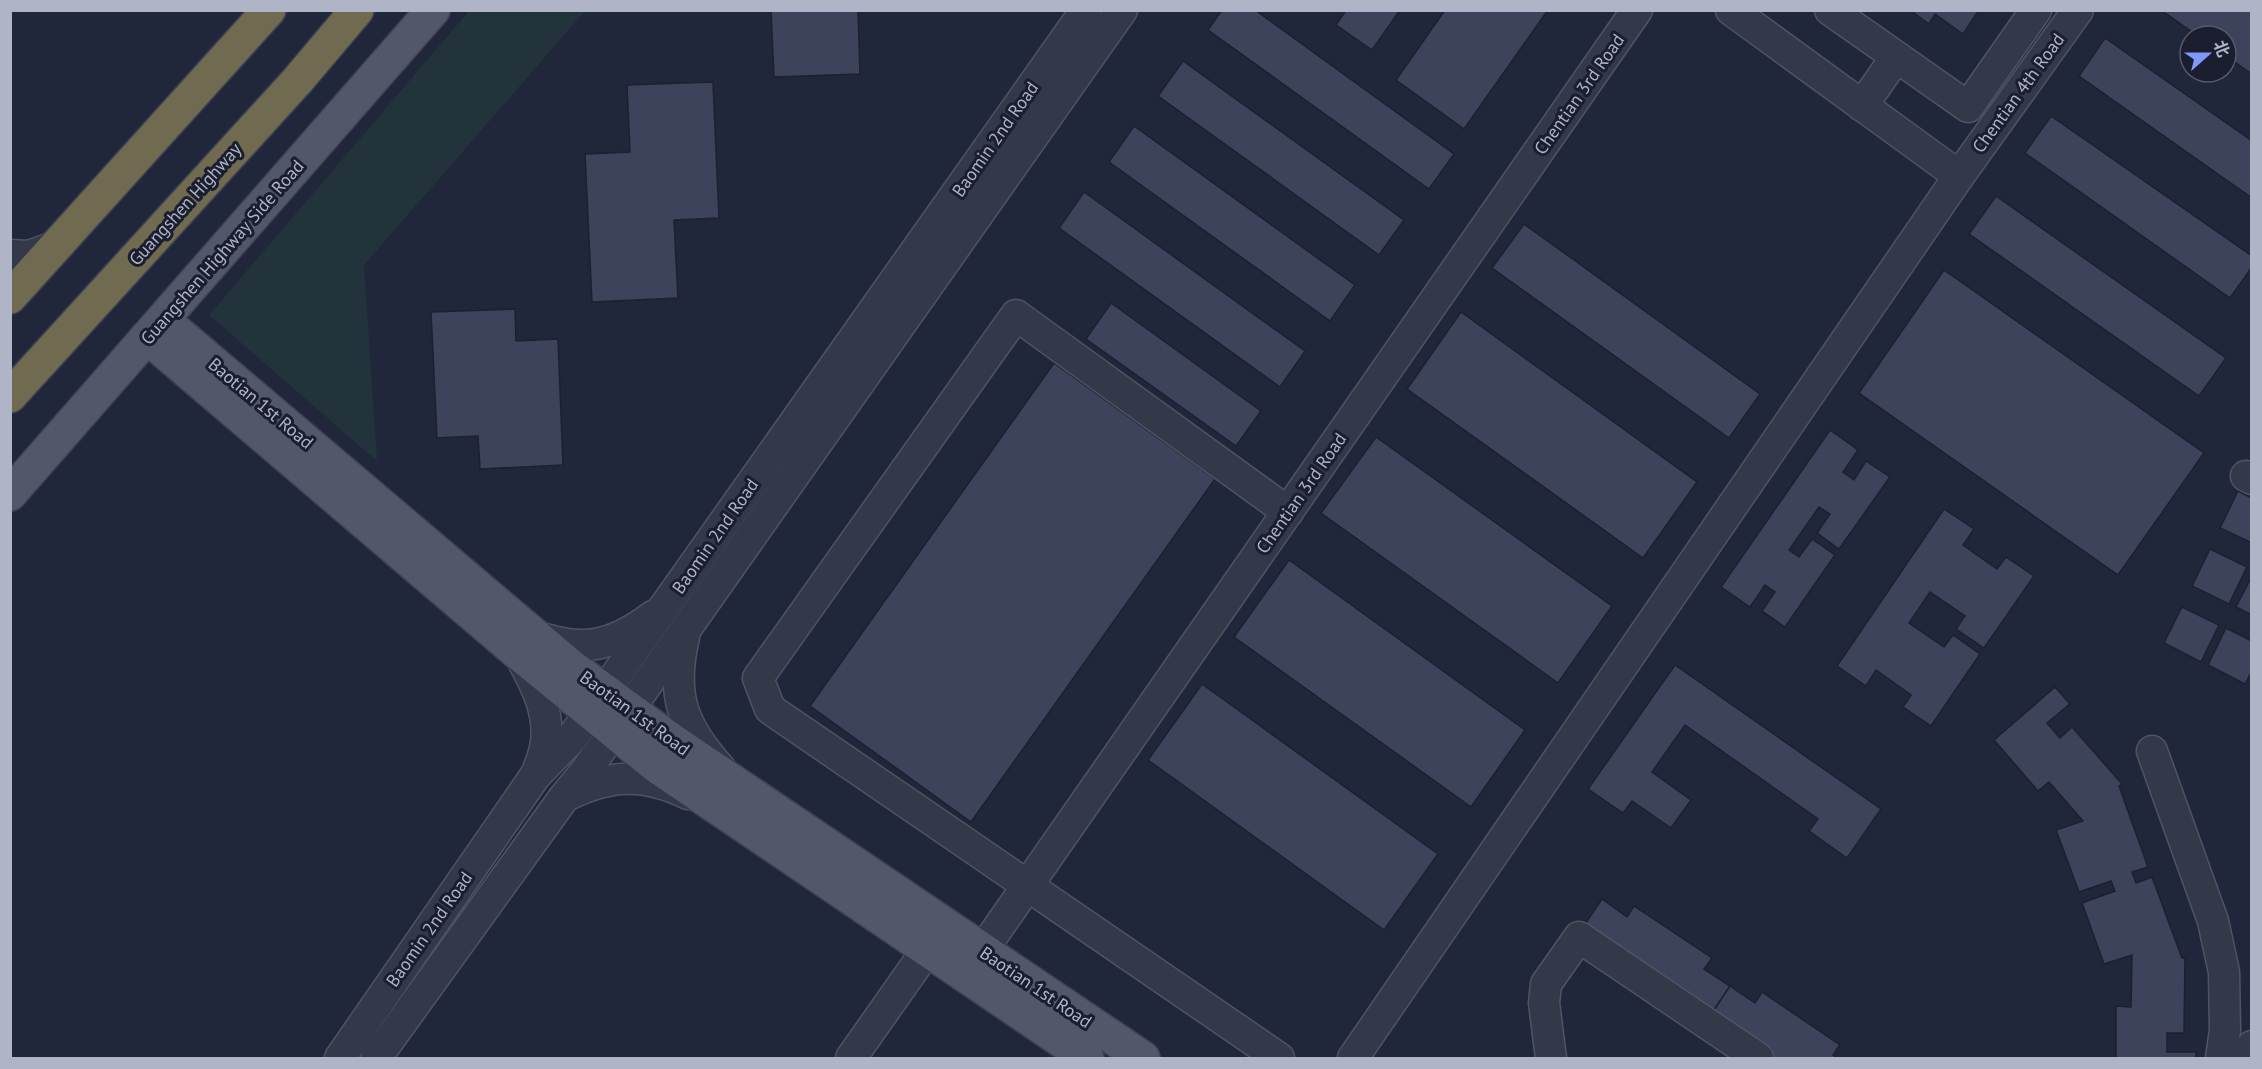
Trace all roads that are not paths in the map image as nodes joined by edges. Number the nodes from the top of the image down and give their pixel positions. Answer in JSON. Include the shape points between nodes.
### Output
{"nodes":[{"id":1,"x":269,"y":10,"type":"edge"},
{"id":2,"x":357,"y":10,"type":"edge"},
{"id":3,"x":433,"y":10,"type":"edge"},
{"id":4,"x":1086,"y":10,"type":"edge"},
{"id":5,"x":1122,"y":10,"type":"edge"},
{"id":6,"x":1637,"y":10,"type":"edge"},
{"id":7,"x":1731,"y":10,"type":"edge"},
{"id":8,"x":1830,"y":10,"type":"edge"},
{"id":9,"x":2036,"y":10,"type":"edge"},
{"id":10,"x":2078,"y":10,"type":"edge"},
{"id":11,"x":1896,"y":57,"type":"junction"},
{"id":12,"x":1862,"y":106,"type":"junction"},
{"id":13,"x":1959,"y":176,"type":"junction"},
{"id":14,"x":57,"y":246,"type":"junction"},
{"id":15,"x":10,"y":255,"type":"edge"},
{"id":16,"x":10,"y":297,"type":"edge"},
{"id":17,"x":155,"y":329,"type":"junction"},
{"id":18,"x":10,"y":396,"type":"edge"},
{"id":19,"x":765,"y":464,"type":"junction"},
{"id":20,"x":790,"y":481,"type":"junction"},
{"id":21,"x":10,"y":494,"type":"edge"},
{"id":22,"x":1288,"y":512,"type":"junction"},
{"id":23,"x":663,"y":609,"type":"junction"},
{"id":24,"x":685,"y":630,"type":"junction"},
{"id":25,"x":526,"y":644,"type":"junction"},
{"id":26,"x":610,"y":711,"type":"junction"},
{"id":27,"x":2152,"y":751,"type":"dead end"},
{"id":28,"x":535,"y":776,"type":"junction"},
{"id":29,"x":723,"y":794,"type":"junction"},
{"id":30,"x":565,"y":796,"type":"junction"},
{"id":31,"x":1028,"y":886,"type":"junction"},
{"id":32,"x":927,"y":950,"type":"junction"},
{"id":33,"x":974,"y":963,"type":"junction"},
{"id":34,"x":2252,"y":1046,"type":"edge"},
{"id":35,"x":340,"y":1059,"type":"edge"},
{"id":36,"x":376,"y":1059,"type":"edge"},
{"id":37,"x":851,"y":1059,"type":"edge"},
{"id":38,"x":1087,"y":1059,"type":"edge"},
{"id":39,"x":1143,"y":1059,"type":"edge"},
{"id":40,"x":1279,"y":1059,"type":"edge"},
{"id":41,"x":1353,"y":1059,"type":"edge"},
{"id":42,"x":1551,"y":1059,"type":"edge"},
{"id":43,"x":1758,"y":1059,"type":"edge"},
{"id":44,"x":2221,"y":1059,"type":"edge"},
{"id":45,"x":2246,"y":1059,"type":"edge"}],
"edges":[{"from":1,"to":14,"type":"highway"},
{"from":2,"to":18,"type":"highway","name":"Guangshen Highway"},
{"from":3,"to":17,"type":"main road","name":"Guangshen Highway Side Road"},
{"from":4,"to":19,"type":"street","name":"Baomin 2nd Road"},
{"from":5,"to":20,"type":"street","name":"Baomin 2nd Road"},
{"from":6,"to":22,"type":"street","name":"Chentian 3rd Road"},
{"from":7,"to":12,"type":"street"},
{"from":8,"to":11,"type":"street"},
{"from":9,"to":11,"type":"street","via":[[1968,107]]},
{"from":10,"to":13,"type":"street","name":"Chentian 4th Road"},
{"from":11,"to":12,"type":"street"},
{"from":12,"to":13,"type":"street"},
{"from":13,"to":41,"type":"street","name":"Chentian 4th Road"},
{"from":14,"to":15,"type":"street","via":[[29,256]]},
{"from":14,"to":16,"type":"highway"},
{"from":17,"to":21,"type":"main road","name":"Guangshen Highway Side Road"},
{"from":17,"to":25,"type":"main road","name":"Baotian 1st Road"},
{"from":19,"to":20,"type":"street"},
{"from":19,"to":23,"type":"street","name":"Baomin 2nd Road"},
{"from":20,"to":24,"type":"street","name":"Baomin 2nd Road"},
{"from":22,"to":31,"type":"street","name":"Chentian 3rd Road"},
{"from":22,"to":31,"type":"street","via":[[1016,315],[758,678],[770,709]]},
{"from":23,"to":25,"type":"street","via":[[603,644]]},
{"from":23,"to":26,"type":"street","name":"Baomin 2nd Road"},
{"from":24,"to":26,"type":"street","name":"Baomin 2nd Road"},
{"from":24,"to":29,"type":"street","via":[[677,675],[679,700],[692,731],[708,754]]},
{"from":25,"to":26,"type":"main road","name":"Baotian 1st Road"},
{"from":25,"to":28,"type":"street","via":[[547,720],[545,748]]},
{"from":26,"to":28,"type":"street","name":"Baomin 2nd Road","via":[[572,739]]},
{"from":26,"to":29,"type":"main road","name":"Baotian 1st Road","via":[[656,766]]},
{"from":26,"to":30,"type":"street","name":"Baomin 2nd Road"},
{"from":27,"to":44,"type":"street","via":[[2213,921],[2224,972]]},
{"from":28,"to":35,"type":"street","name":"Baomin 2nd Road"},
{"from":29,"to":30,"type":"street","via":[[682,791],[620,778],[600,781]]},
{"from":29,"to":32,"type":"main road","name":"Baotian 1st Road"},
{"from":29,"to":33,"type":"main road","name":"Baotian 1st Road"},
{"from":30,"to":36,"type":"street","name":"Baomin 2nd Road"},
{"from":31,"to":33,"type":"street","name":"Chentian 3rd Road"},
{"from":31,"to":40,"type":"street"},
{"from":32,"to":33,"type":"main road","name":"Baotian 1st Road"},
{"from":32,"to":37,"type":"street"},
{"from":33,"to":38,"type":"main road","name":"Baotian 1st Road"},
{"from":33,"to":39,"type":"main road","name":"Baotian 1st Road"},
{"from":34,"to":45,"type":"street"},
{"from":42,"to":43,"type":"street","via":[[1544,1003],[1546,984],[1579,937]]}]}
